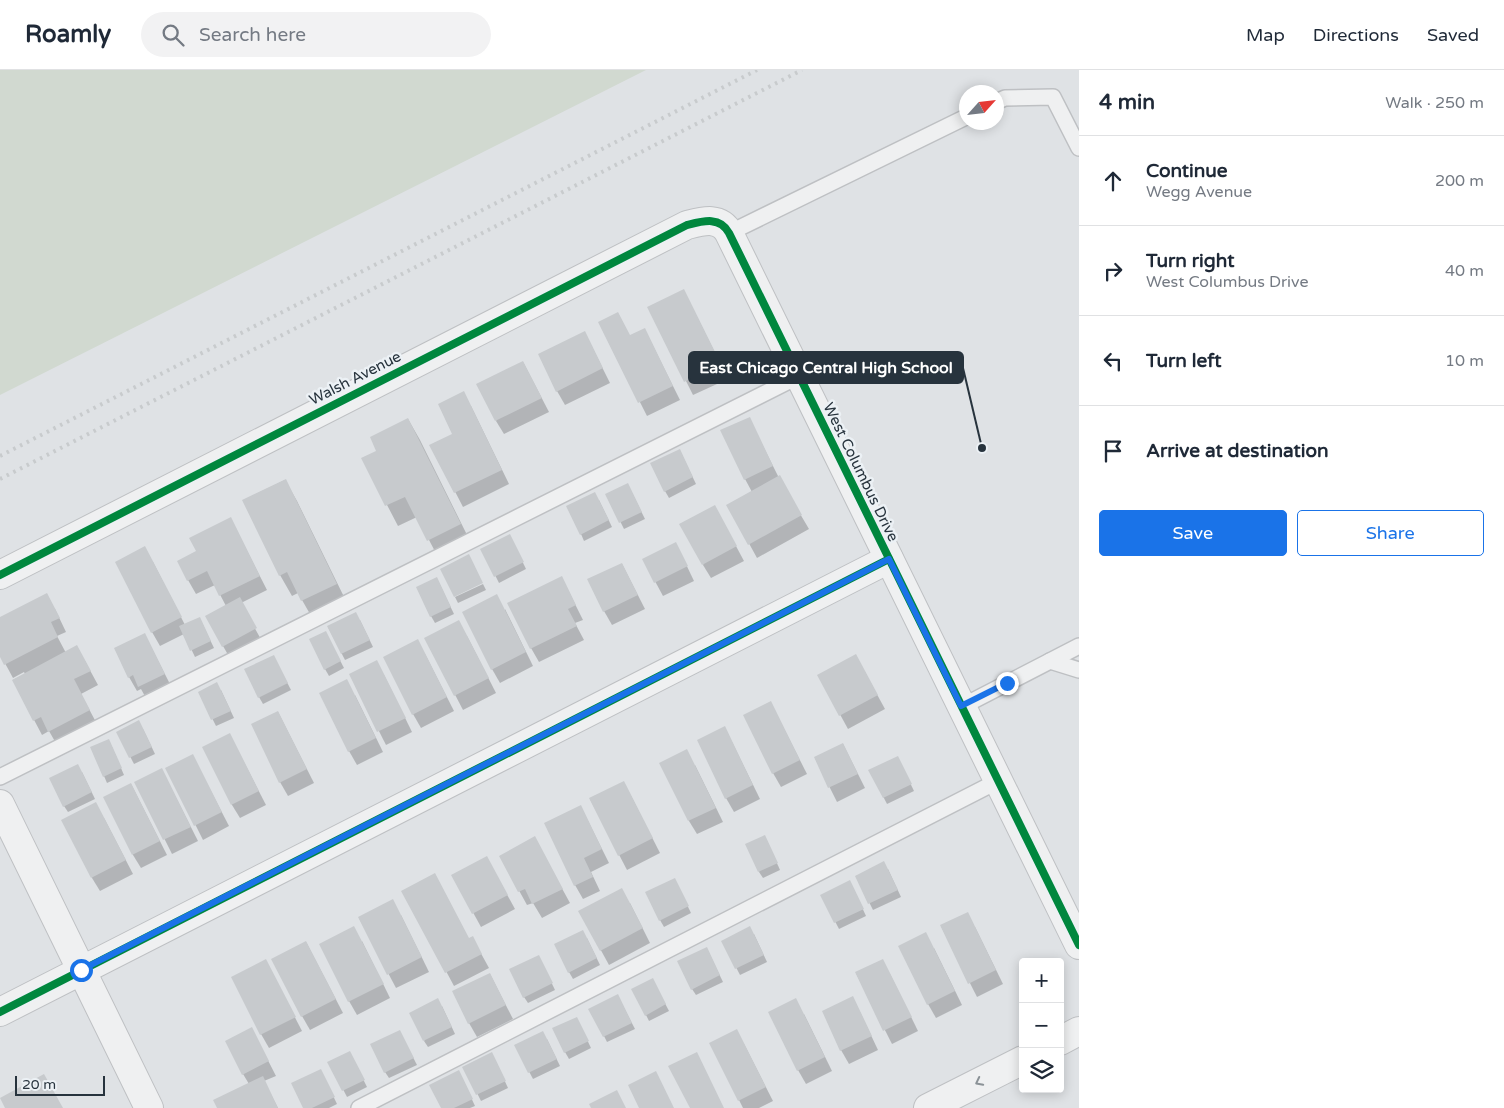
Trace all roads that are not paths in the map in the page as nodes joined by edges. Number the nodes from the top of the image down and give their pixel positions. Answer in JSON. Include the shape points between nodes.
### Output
{"nodes":[{"id":1,"x":1004,"y":98,"type":"edge"},
{"id":2,"x":959,"y":120,"type":"edge"},
{"id":3,"x":1079,"y":148,"type":"edge"},
{"id":4,"x":727,"y":230,"type":"junction"},
{"id":5,"x":799,"y":376,"type":"junction"},
{"id":6,"x":889,"y":559,"type":"junction"},
{"id":7,"x":0,"y":574,"type":"edge"},
{"id":8,"x":1079,"y":646,"type":"edge"},
{"id":9,"x":1050,"y":661,"type":"junction"},
{"id":10,"x":1079,"y":670,"type":"edge"},
{"id":11,"x":961,"y":706,"type":"junction"},
{"id":12,"x":0,"y":777,"type":"edge"},
{"id":13,"x":998,"y":781,"type":"junction"},
{"id":14,"x":0,"y":804,"type":"edge"},
{"id":15,"x":1079,"y":945,"type":"edge"},
{"id":16,"x":81,"y":970,"type":"junction"},
{"id":17,"x":0,"y":1012,"type":"edge"},
{"id":18,"x":1079,"y":1031,"type":"edge"},
{"id":19,"x":1064,"y":1038,"type":"edge"},
{"id":20,"x":1019,"y":1062,"type":"edge"},
{"id":21,"x":149,"y":1108,"type":"edge"},
{"id":22,"x":358,"y":1108,"type":"edge"},
{"id":23,"x":928,"y":1108,"type":"edge"}],
"edges":[{"from":1,"to":3,"type":"lane","via":[[1053,97]]},
{"from":2,"to":4,"type":"lane"},
{"from":4,"to":5,"type":"street","name":"West Columbus Drive"},
{"from":4,"to":7,"type":"street","name":"Walsh Avenue","via":[[717,221],[688,225]]},
{"from":5,"to":6,"type":"street","name":"West Columbus Drive"},
{"from":5,"to":12,"type":"lane"},
{"from":6,"to":11,"type":"street","name":"West Columbus Drive"},
{"from":6,"to":16,"type":"street"},
{"from":8,"to":9,"type":"lane"},
{"from":9,"to":10,"type":"lane"},
{"from":9,"to":11,"type":"lane"},
{"from":11,"to":13,"type":"street","name":"West Columbus Drive"},
{"from":13,"to":15,"type":"street","name":"West Columbus Drive"},
{"from":13,"to":22,"type":"lane"},
{"from":14,"to":16,"type":"street"},
{"from":16,"to":17,"type":"street"},
{"from":16,"to":21,"type":"street"},
{"from":18,"to":19,"type":"street"},
{"from":20,"to":23,"type":"street","one_way":true}]}
